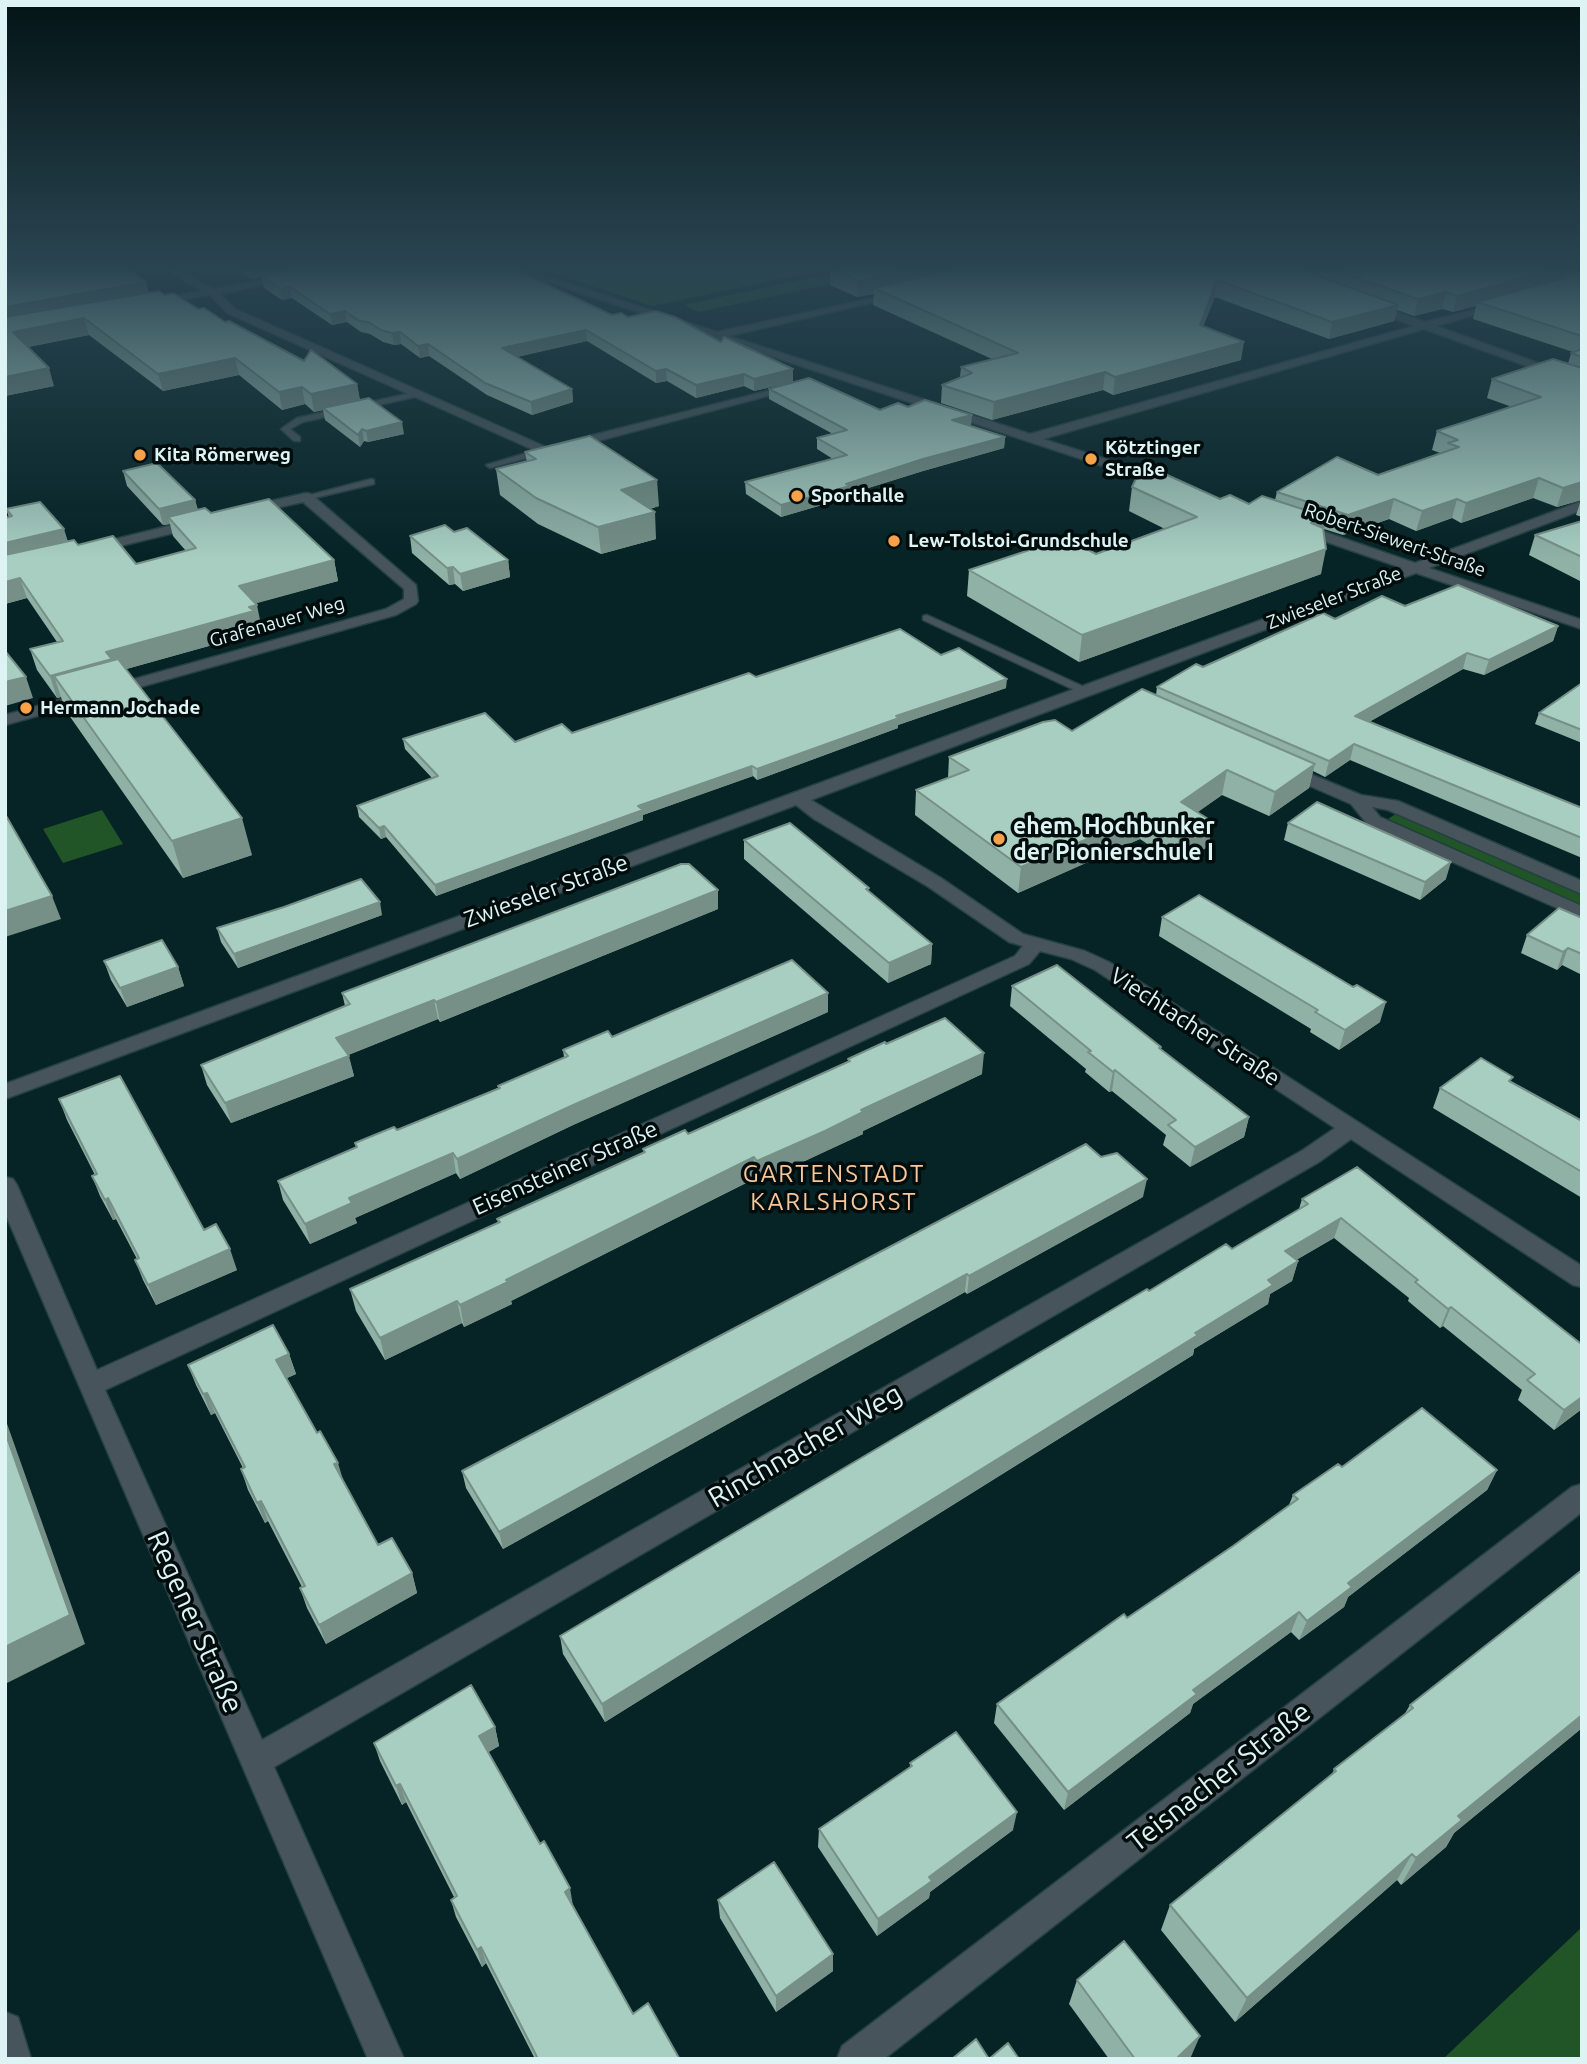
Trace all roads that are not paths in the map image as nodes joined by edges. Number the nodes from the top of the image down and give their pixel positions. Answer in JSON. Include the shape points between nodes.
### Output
{"nodes":[{"id":1,"x":354,"y":366,"type":"edge"},
{"id":2,"x":808,"y":366,"type":"edge"},
{"id":3,"x":1283,"y":366,"type":"edge"},
{"id":4,"x":1536,"y":366,"type":"edge"},
{"id":5,"x":838,"y":376,"type":"junction"},
{"id":6,"x":1582,"y":383,"type":"edge"},
{"id":7,"x":416,"y":394,"type":"junction"},
{"id":8,"x":297,"y":439,"type":"dead end"},
{"id":9,"x":1028,"y":439,"type":"junction"},
{"id":10,"x":545,"y":451,"type":"junction"},
{"id":11,"x":490,"y":465,"type":"dead end"},
{"id":12,"x":370,"y":482,"type":"dead end"},
{"id":13,"x":1179,"y":488,"type":"edge"},
{"id":14,"x":306,"y":497,"type":"junction"},
{"id":15,"x":1582,"y":505,"type":"edge"},
{"id":16,"x":240,"y":513,"type":"edge"},
{"id":17,"x":214,"y":519,"type":"edge"},
{"id":18,"x":1283,"y":522,"type":"edge"},
{"id":19,"x":84,"y":551,"type":"edge"},
{"id":20,"x":1416,"y":566,"type":"junction"},
{"id":21,"x":927,"y":618,"type":"dead end"},
{"id":22,"x":1582,"y":625,"type":"edge"},
{"id":23,"x":1105,"y":685,"type":"junction"},
{"id":24,"x":1087,"y":692,"type":"junction"},
{"id":25,"x":1125,"y":697,"type":"edge"},
{"id":26,"x":5,"y":720,"type":"edge"},
{"id":27,"x":1270,"y":762,"type":"edge"},
{"id":28,"x":798,"y":798,"type":"junction"},
{"id":29,"x":1357,"y":800,"type":"junction"},
{"id":30,"x":1582,"y":888,"type":"edge"},
{"id":31,"x":1582,"y":913,"type":"edge"},
{"id":32,"x":1034,"y":944,"type":"junction"},
{"id":33,"x":5,"y":1091,"type":"edge"},
{"id":34,"x":1351,"y":1128,"type":"junction"},
{"id":35,"x":5,"y":1185,"type":"edge"},
{"id":36,"x":1582,"y":1278,"type":"edge"},
{"id":37,"x":90,"y":1385,"type":"junction"},
{"id":38,"x":1582,"y":1496,"type":"edge"},
{"id":39,"x":256,"y":1760,"type":"junction"},
{"id":40,"x":5,"y":2029,"type":"edge"},
{"id":41,"x":13,"y":2059,"type":"edge"},
{"id":42,"x":386,"y":2059,"type":"edge"},
{"id":43,"x":855,"y":2059,"type":"edge"}],
"edges":[{"from":1,"to":7,"type":"street"},
{"from":2,"to":5,"type":"street"},
{"from":3,"to":9,"type":"street"},
{"from":4,"to":6,"type":"street"},
{"from":5,"to":9,"type":"street"},
{"from":5,"to":10,"type":"street"},
{"from":7,"to":8,"type":"lane","via":[[300,420],[285,429]]},
{"from":7,"to":10,"type":"street"},
{"from":9,"to":13,"type":"street"},
{"from":10,"to":11,"type":"lane"},
{"from":12,"to":14,"type":"lane"},
{"from":14,"to":16,"type":"street"},
{"from":14,"to":26,"type":"street","name":"Grafenauer Weg","via":[[411,588],[411,601],[391,612]]},
{"from":15,"to":20,"type":"street","name":"Zwieseler Straße"},
{"from":17,"to":19,"type":"street"},
{"from":18,"to":20,"type":"street","name":"Robert-Siewert-Straße"},
{"from":20,"to":22,"type":"street","name":"Robert-Siewert-Straße"},
{"from":20,"to":23,"type":"street","name":"Zwieseler Straße"},
{"from":21,"to":24,"type":"lane"},
{"from":23,"to":24,"type":"street","name":"Zwieseler Straße"},
{"from":23,"to":25,"type":"street"},
{"from":24,"to":28,"type":"street","name":"Zwieseler Straße"},
{"from":27,"to":29,"type":"street"},
{"from":28,"to":32,"type":"street","name":"Viechtacher Straße","via":[[997,927]]},
{"from":28,"to":33,"type":"street","name":"Zwieseler Straße"},
{"from":29,"to":30,"type":"street","via":[[1392,804]]},
{"from":29,"to":31,"type":"street","via":[[1374,821]]},
{"from":32,"to":34,"type":"street","name":"Viechtacher Straße","via":[[1102,966]]},
{"from":32,"to":37,"type":"street","name":"Eisensteiner Straße","via":[[1022,960]]},
{"from":34,"to":36,"type":"street","name":"Viechtacher Straße"},
{"from":34,"to":39,"type":"street","name":"Rinchnacher Weg","via":[[1299,1163]]},
{"from":35,"to":37,"type":"street","name":"Regener Straße"},
{"from":37,"to":39,"type":"street","name":"Regener Straße"},
{"from":38,"to":43,"type":"street","name":"Teisnacher Straße"},
{"from":39,"to":42,"type":"street","name":"Regener Straße"},
{"from":40,"to":41,"type":"street"}]}
